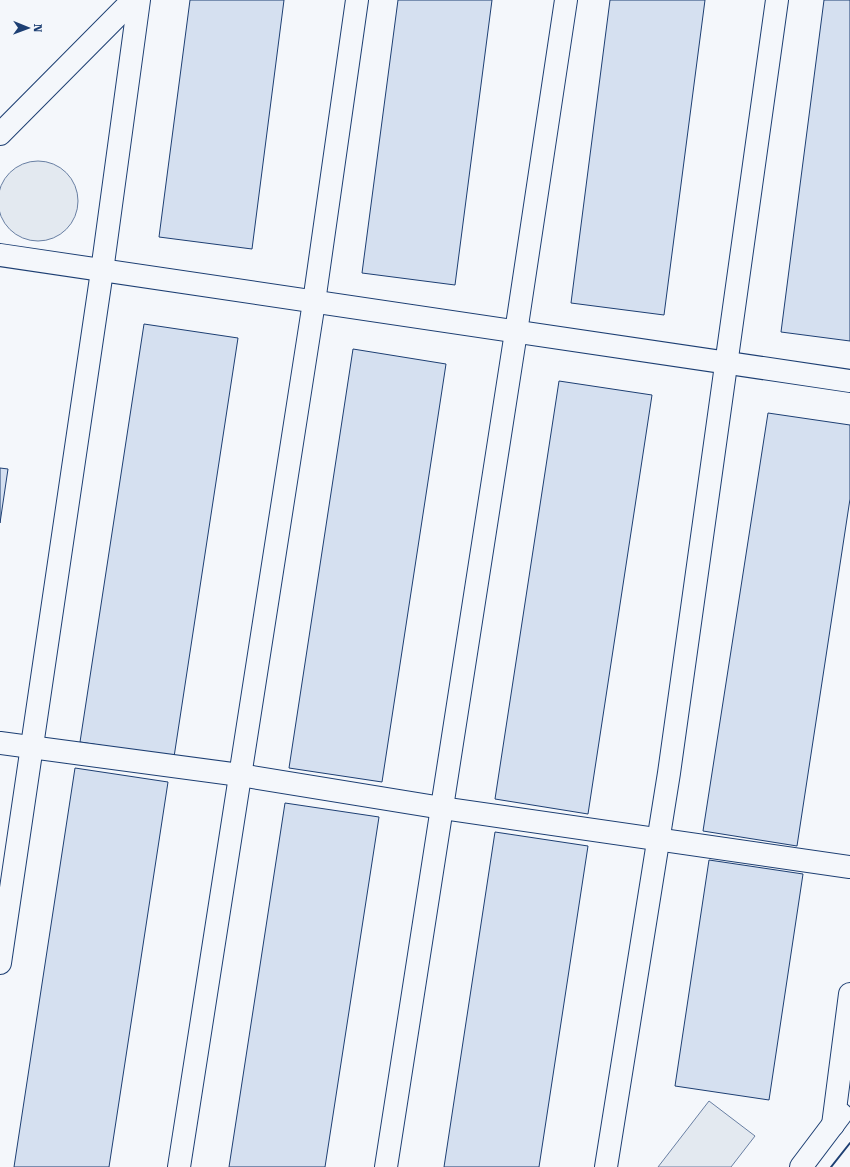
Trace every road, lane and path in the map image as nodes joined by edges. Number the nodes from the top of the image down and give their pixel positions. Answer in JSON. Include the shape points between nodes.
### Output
{"nodes":[{"id":1,"x":133,"y":0,"type":"edge"},
{"id":2,"x":139,"y":0,"type":"edge"},
{"id":3,"x":357,"y":0,"type":"edge"},
{"id":4,"x":566,"y":0,"type":"edge"},
{"id":5,"x":777,"y":0,"type":"edge"},
{"id":6,"x":0,"y":134,"type":"edge"},
{"id":7,"x":0,"y":255,"type":"edge"},
{"id":8,"x":102,"y":271,"type":"junction"},
{"id":9,"x":314,"y":302,"type":"junction"},
{"id":10,"x":516,"y":332,"type":"junction"},
{"id":11,"x":726,"y":362,"type":"junction"},
{"id":12,"x":850,"y":380,"type":"edge"},
{"id":13,"x":0,"y":743,"type":"edge"},
{"id":14,"x":32,"y":748,"type":"junction"},
{"id":15,"x":240,"y":775,"type":"junction"},
{"id":16,"x":442,"y":808,"type":"junction"},
{"id":17,"x":658,"y":839,"type":"junction"},
{"id":18,"x":850,"y":867,"type":"edge"},
{"id":19,"x":0,"y":963,"type":"edge"},
{"id":20,"x":850,"y":994,"type":"edge"},
{"id":21,"x":850,"y":1103,"type":"edge"},
{"id":22,"x":833,"y":1125,"type":"junction"},
{"id":23,"x":179,"y":1167,"type":"edge"},
{"id":24,"x":386,"y":1167,"type":"edge"},
{"id":25,"x":606,"y":1167,"type":"edge"},
{"id":26,"x":800,"y":1167,"type":"edge"}],
"edges":[{"from":1,"to":6,"type":"lane"},
{"from":2,"to":8,"type":"lane"},
{"from":3,"to":9,"type":"lane"},
{"from":4,"to":10,"type":"lane"},
{"from":5,"to":11,"type":"lane"},
{"from":7,"to":8,"type":"lane"},
{"from":8,"to":9,"type":"lane"},
{"from":8,"to":14,"type":"lane"},
{"from":9,"to":10,"type":"lane"},
{"from":9,"to":15,"type":"lane"},
{"from":10,"to":11,"type":"lane"},
{"from":10,"to":16,"type":"lane"},
{"from":11,"to":12,"type":"lane"},
{"from":11,"to":17,"type":"lane"},
{"from":13,"to":14,"type":"lane"},
{"from":14,"to":15,"type":"lane"},
{"from":14,"to":19,"type":"lane"},
{"from":15,"to":16,"type":"lane"},
{"from":15,"to":23,"type":"lane"},
{"from":16,"to":17,"type":"lane"},
{"from":16,"to":24,"type":"lane"},
{"from":17,"to":18,"type":"lane"},
{"from":17,"to":25,"type":"lane"},
{"from":20,"to":22,"type":"lane"},
{"from":21,"to":22,"type":"lane"},
{"from":22,"to":26,"type":"lane"}]}
